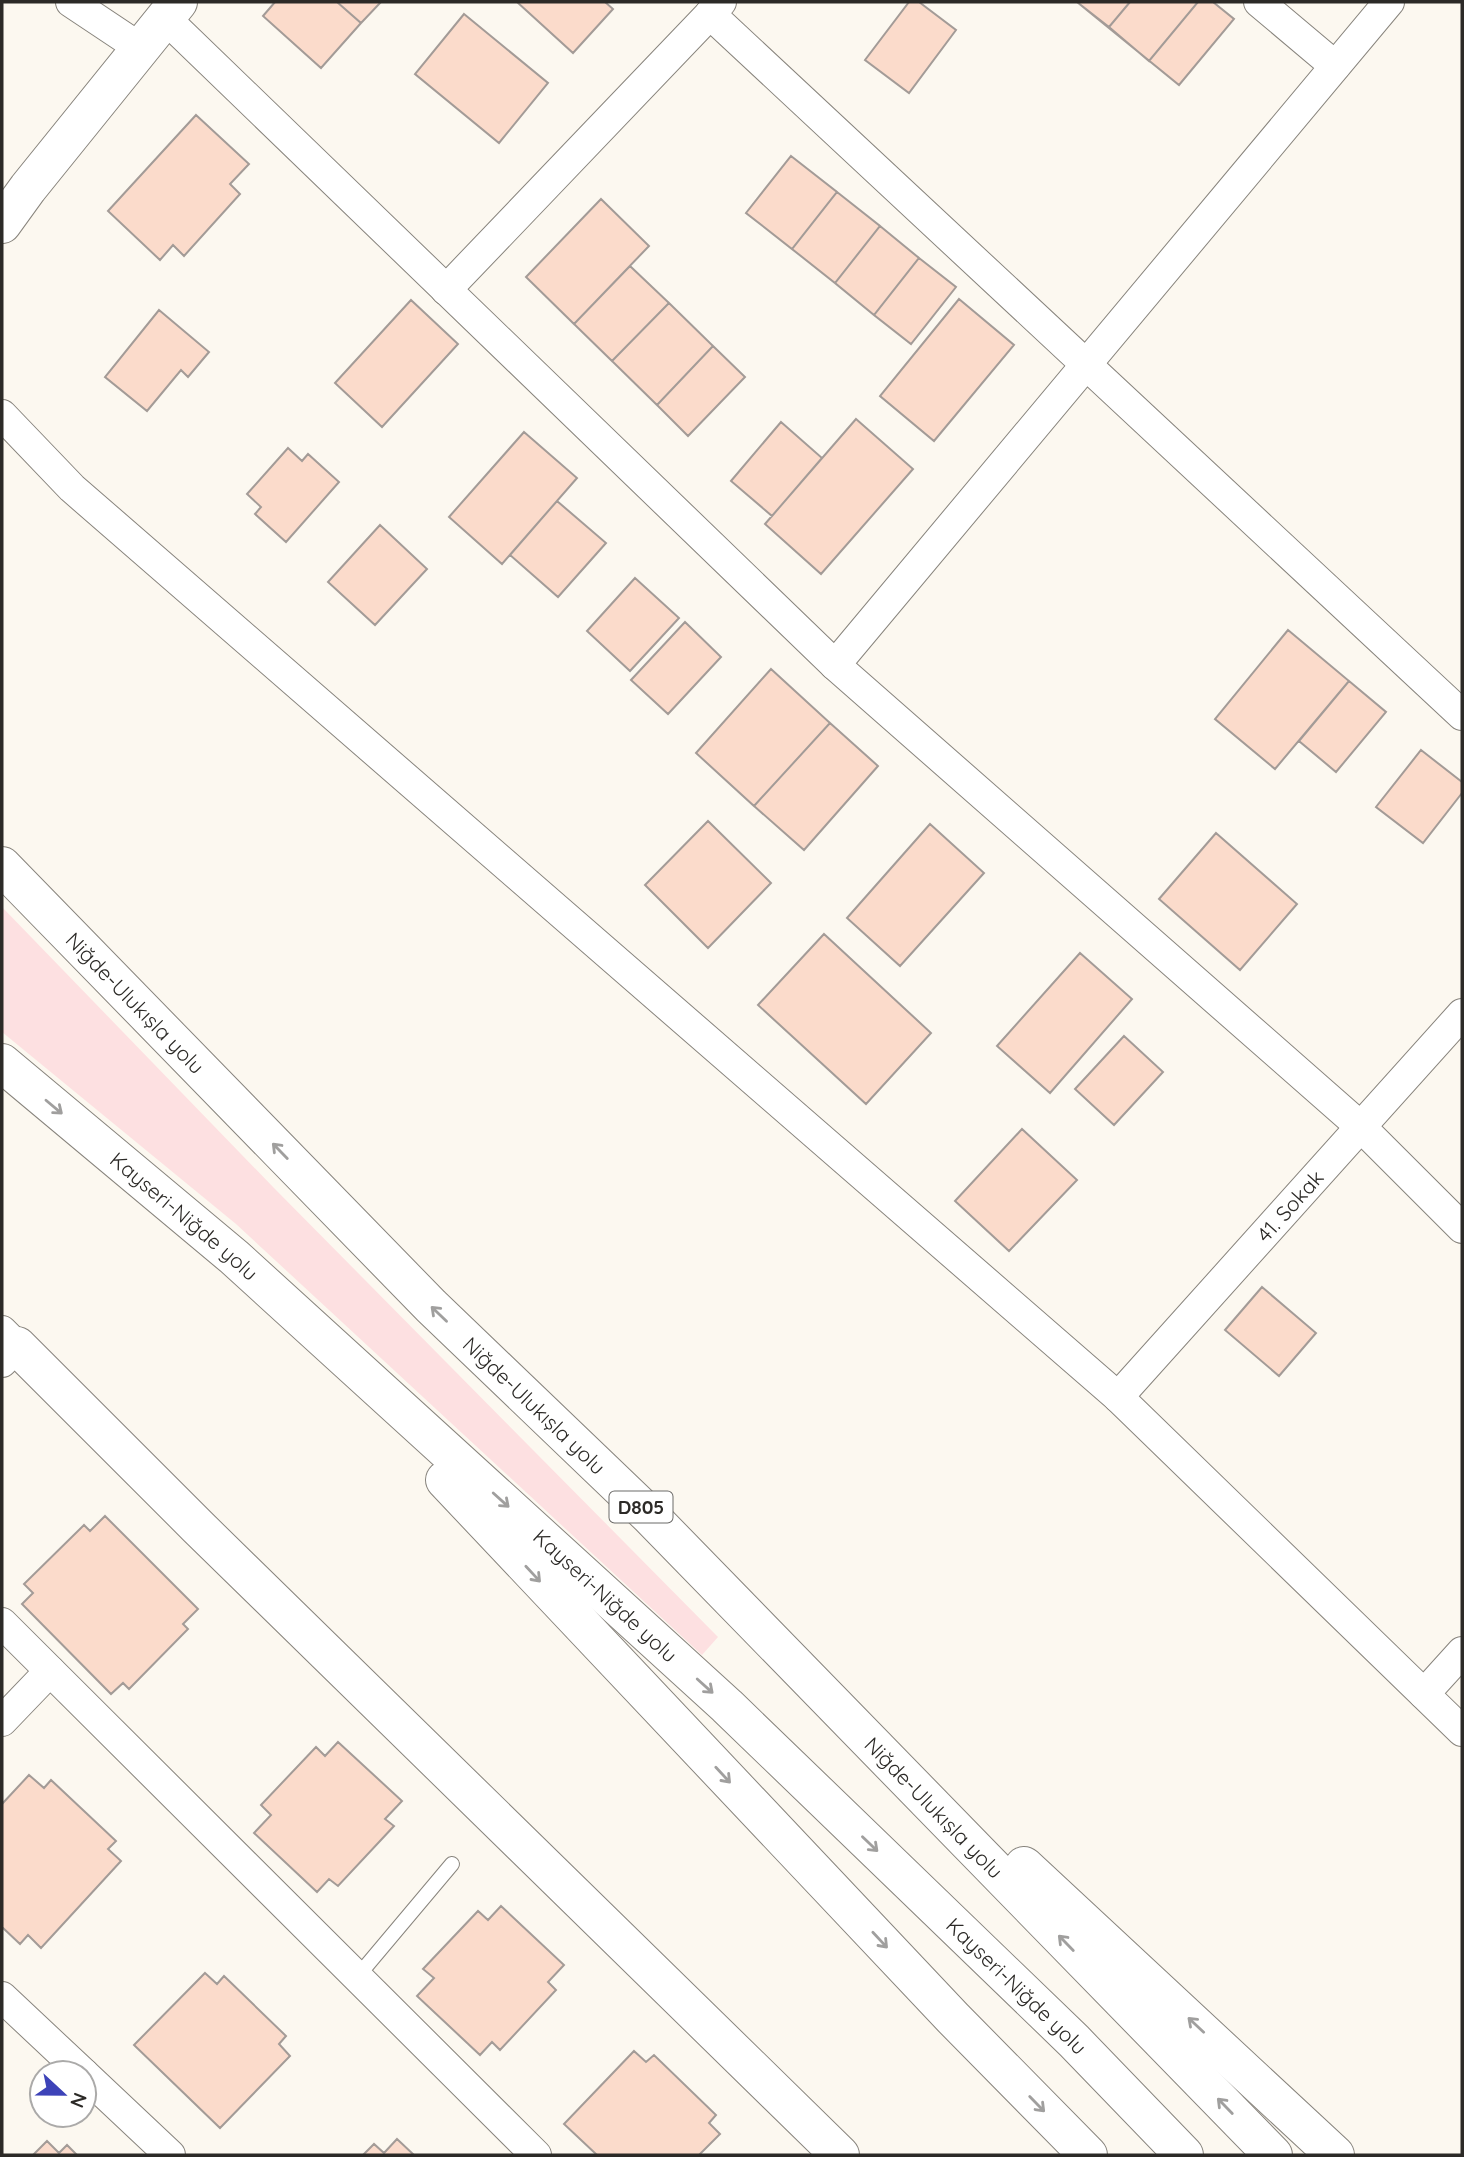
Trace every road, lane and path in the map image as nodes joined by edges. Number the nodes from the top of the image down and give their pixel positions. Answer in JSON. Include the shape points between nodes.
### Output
{"nodes":[{"id":1,"x":71,"y":2,"type":"edge"},
{"id":2,"x":1259,"y":2,"type":"edge"},
{"id":3,"x":1388,"y":2,"type":"edge"},
{"id":4,"x":715,"y":8,"type":"edge"},
{"id":5,"x":172,"y":10,"type":"edge"},
{"id":6,"x":140,"y":48,"type":"junction"},
{"id":7,"x":1335,"y":66,"type":"junction"},
{"id":8,"x":28,"y":188,"type":"junction"},
{"id":9,"x":2,"y":224,"type":"edge"},
{"id":10,"x":2,"y":243,"type":"edge"},
{"id":11,"x":446,"y":290,"type":"junction"},
{"id":12,"x":1087,"y":363,"type":"junction"},
{"id":13,"x":2,"y":415,"type":"edge"},
{"id":14,"x":835,"y":665,"type":"junction"},
{"id":15,"x":1462,"y":715,"type":"edge"},
{"id":16,"x":2,"y":866,"type":"edge"},
{"id":17,"x":1462,"y":1014,"type":"edge"},
{"id":18,"x":2,"y":1063,"type":"edge"},
{"id":19,"x":1361,"y":1127,"type":"junction"},
{"id":20,"x":1462,"y":1228,"type":"edge"},
{"id":21,"x":234,"y":1257,"type":"junction"},
{"id":22,"x":7,"y":1346,"type":"edge"},
{"id":23,"x":1118,"y":1397,"type":"junction"},
{"id":24,"x":649,"y":1515,"type":"junction"},
{"id":25,"x":2,"y":1623,"type":"edge"},
{"id":26,"x":1462,"y":1651,"type":"edge"},
{"id":27,"x":50,"y":1671,"type":"junction"},
{"id":28,"x":1424,"y":1694,"type":"junction"},
{"id":29,"x":2,"y":1721,"type":"edge"},
{"id":30,"x":1462,"y":1731,"type":"edge"},
{"id":31,"x":452,"y":1864,"type":"dead end"},
{"id":32,"x":357,"y":1977,"type":"junction"},
{"id":33,"x":2,"y":1997,"type":"edge"},
{"id":34,"x":68,"y":2059,"type":"edge"},
{"id":35,"x":98,"y":2087,"type":"edge"},
{"id":36,"x":170,"y":2155,"type":"edge"},
{"id":37,"x":536,"y":2155,"type":"edge"},
{"id":38,"x":840,"y":2155,"type":"edge"},
{"id":39,"x":1088,"y":2155,"type":"edge"},
{"id":40,"x":1184,"y":2155,"type":"edge"},
{"id":41,"x":1273,"y":2155,"type":"edge"},
{"id":42,"x":1335,"y":2155,"type":"edge"}],
"edges":[{"from":1,"to":6,"type":"street"},
{"from":2,"to":7,"type":"street"},
{"from":3,"to":7,"type":"street"},
{"from":4,"to":11,"type":"street"},
{"from":4,"to":12,"type":"street"},
{"from":5,"to":6,"type":"main road"},
{"from":5,"to":11,"type":"street"},
{"from":6,"to":8,"type":"main road"},
{"from":7,"to":12,"type":"street"},
{"from":8,"to":9,"type":"main road"},
{"from":8,"to":10,"type":"main road"},
{"from":11,"to":14,"type":"street"},
{"from":12,"to":14,"type":"street"},
{"from":12,"to":15,"type":"street"},
{"from":13,"to":23,"type":"street","via":[[72,488]]},
{"from":14,"to":19,"type":"street"},
{"from":24,"to":16,"type":"main road","name":"Niğde-Ulukışla yolu","number":"D805","one_way":true,"via":[[431,1307]]},
{"from":17,"to":19,"type":"street","name":"41. Sokak"},
{"from":18,"to":21,"type":"main road","name":"Kayseri-Niğde yolu","one_way":true},
{"from":19,"to":20,"type":"street"},
{"from":19,"to":23,"type":"street","name":"41. Sokak"},
{"from":21,"to":39,"type":"main road","one_way":true},
{"from":21,"to":40,"type":"main road","name":"Kayseri-Niğde yolu","one_way":true,"via":[[727,1706],[1074,2041]]},
{"from":22,"to":38,"type":"main road"},
{"from":23,"to":28,"type":"street"},
{"from":41,"to":24,"type":"main road","name":"Niğde-Ulukışla yolu","number":"D805","one_way":true},
{"from":42,"to":24,"type":"main road","one_way":true},
{"from":25,"to":27,"type":"street"},
{"from":26,"to":28,"type":"street"},
{"from":27,"to":29,"type":"street"},
{"from":27,"to":32,"type":"street"},
{"from":28,"to":30,"type":"street"},
{"from":31,"to":32,"type":"lane"},
{"from":32,"to":37,"type":"street"},
{"from":33,"to":34,"type":"street"},
{"from":35,"to":36,"type":"street"}]}
